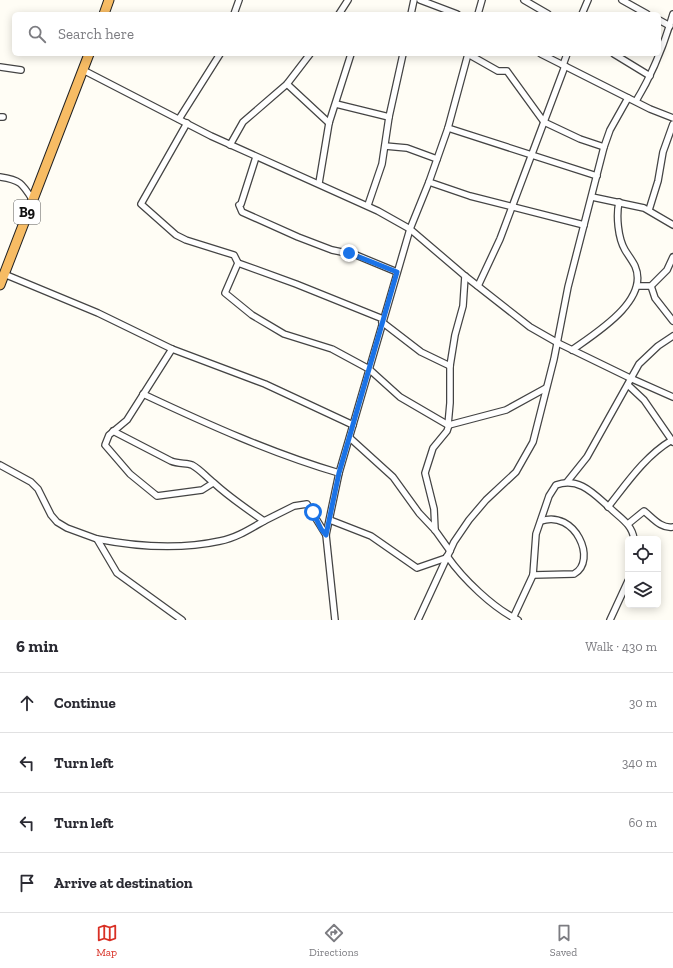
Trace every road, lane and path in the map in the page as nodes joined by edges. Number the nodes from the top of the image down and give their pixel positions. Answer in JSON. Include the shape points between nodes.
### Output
{"nodes":[{"id":1,"x":109,"y":0,"type":"edge"},
{"id":2,"x":239,"y":0,"type":"edge"},
{"id":3,"x":348,"y":0,"type":"edge"},
{"id":4,"x":414,"y":0,"type":"edge"},
{"id":5,"x":482,"y":0,"type":"edge"},
{"id":6,"x":524,"y":0,"type":"edge"},
{"id":7,"x":588,"y":0,"type":"edge"},
{"id":8,"x":622,"y":0,"type":"edge"},
{"id":9,"x":423,"y":1,"type":"edge"},
{"id":10,"x":105,"y":12,"type":"edge"},
{"id":11,"x":235,"y":12,"type":"edge"},
{"id":12,"x":340,"y":12,"type":"edge"},
{"id":13,"x":411,"y":12,"type":"edge"},
{"id":14,"x":452,"y":12,"type":"edge"},
{"id":15,"x":479,"y":12,"type":"edge"},
{"id":16,"x":545,"y":12,"type":"edge"},
{"id":17,"x":583,"y":12,"type":"edge"},
{"id":18,"x":643,"y":12,"type":"edge"},
{"id":19,"x":673,"y":14,"type":"edge"},
{"id":20,"x":661,"y":21,"type":"edge"},
{"id":21,"x":670,"y":26,"type":"junction"},
{"id":22,"x":667,"y":36,"type":"junction"},
{"id":23,"x":673,"y":39,"type":"edge"},
{"id":24,"x":661,"y":50,"type":"edge"},
{"id":25,"x":88,"y":56,"type":"edge"},
{"id":26,"x":219,"y":56,"type":"edge"},
{"id":27,"x":308,"y":56,"type":"edge"},
{"id":28,"x":350,"y":56,"type":"edge"},
{"id":29,"x":404,"y":56,"type":"edge"},
{"id":30,"x":467,"y":56,"type":"edge"},
{"id":31,"x":472,"y":56,"type":"edge"},
{"id":32,"x":544,"y":56,"type":"edge"},
{"id":33,"x":566,"y":56,"type":"edge"},
{"id":34,"x":617,"y":56,"type":"edge"},
{"id":35,"x":658,"y":56,"type":"edge"},
{"id":36,"x":564,"y":65,"type":"junction"},
{"id":37,"x":0,"y":67,"type":"edge"},
{"id":38,"x":21,"y":70,"type":"dead end"},
{"id":39,"x":83,"y":70,"type":"junction"},
{"id":40,"x":650,"y":76,"type":"junction"},
{"id":41,"x":287,"y":84,"type":"junction"},
{"id":42,"x":628,"y":98,"type":"junction"},
{"id":43,"x":636,"y":101,"type":"junction"},
{"id":44,"x":336,"y":104,"type":"junction"},
{"id":45,"x":389,"y":117,"type":"junction"},
{"id":46,"x":673,"y":118,"type":"edge"},
{"id":47,"x":179,"y":119,"type":"junction"},
{"id":48,"x":544,"y":122,"type":"junction"},
{"id":49,"x":187,"y":123,"type":"junction"},
{"id":50,"x":329,"y":123,"type":"junction"},
{"id":51,"x":673,"y":124,"type":"edge"},
{"id":52,"x":448,"y":128,"type":"junction"},
{"id":53,"x":230,"y":146,"type":"junction"},
{"id":54,"x":385,"y":146,"type":"junction"},
{"id":55,"x":604,"y":148,"type":"junction"},
{"id":56,"x":532,"y":156,"type":"junction"},
{"id":57,"x":256,"y":157,"type":"junction"},
{"id":58,"x":437,"y":159,"type":"junction"},
{"id":59,"x":597,"y":176,"type":"junction"},
{"id":60,"x":0,"y":177,"type":"edge"},
{"id":61,"x":429,"y":182,"type":"junction"},
{"id":62,"x":319,"y":183,"type":"junction"},
{"id":63,"x":592,"y":197,"type":"junction"},
{"id":64,"x":32,"y":199,"type":"junction"},
{"id":65,"x":619,"y":202,"type":"junction"},
{"id":66,"x":368,"y":205,"type":"junction"},
{"id":67,"x":512,"y":207,"type":"junction"},
{"id":68,"x":649,"y":210,"type":"junction"},
{"id":69,"x":584,"y":225,"type":"junction"},
{"id":70,"x":673,"y":225,"type":"edge"},
{"id":71,"x":410,"y":229,"type":"junction"},
{"id":72,"x":673,"y":257,"type":"edge"},
{"id":73,"x":238,"y":263,"type":"junction"},
{"id":74,"x":397,"y":272,"type":"junction"},
{"id":75,"x":4,"y":274,"type":"junction"},
{"id":76,"x":465,"y":276,"type":"junction"},
{"id":77,"x":0,"y":285,"type":"edge"},
{"id":78,"x":478,"y":286,"type":"junction"},
{"id":79,"x":637,"y":286,"type":"junction"},
{"id":80,"x":651,"y":286,"type":"junction"},
{"id":81,"x":383,"y":321,"type":"junction"},
{"id":82,"x":673,"y":321,"type":"edge"},
{"id":83,"x":673,"y":336,"type":"edge"},
{"id":84,"x":558,"y":343,"type":"junction"},
{"id":85,"x":172,"y":349,"type":"junction"},
{"id":86,"x":572,"y":350,"type":"junction"},
{"id":87,"x":450,"y":366,"type":"junction"},
{"id":88,"x":369,"y":369,"type":"junction"},
{"id":89,"x":630,"y":378,"type":"junction"},
{"id":90,"x":628,"y":385,"type":"junction"},
{"id":91,"x":546,"y":388,"type":"junction"},
{"id":92,"x":143,"y":394,"type":"junction"},
{"id":93,"x":673,"y":397,"type":"edge"},
{"id":94,"x":353,"y":425,"type":"junction"},
{"id":95,"x":448,"y":425,"type":"junction"},
{"id":96,"x":113,"y":431,"type":"junction"},
{"id":97,"x":350,"y":438,"type":"junction"},
{"id":98,"x":672,"y":441,"type":"edge"},
{"id":99,"x":0,"y":465,"type":"edge"},
{"id":100,"x":339,"y":473,"type":"junction"},
{"id":101,"x":567,"y":482,"type":"junction"},
{"id":102,"x":213,"y":483,"type":"junction"},
{"id":103,"x":608,"y":507,"type":"junction"},
{"id":104,"x":330,"y":520,"type":"junction"},
{"id":105,"x":264,"y":521,"type":"junction"},
{"id":106,"x":541,"y":521,"type":"junction"},
{"id":107,"x":628,"y":524,"type":"junction"},
{"id":108,"x":673,"y":527,"type":"edge"},
{"id":109,"x":435,"y":530,"type":"junction"},
{"id":110,"x":326,"y":535,"type":"junction"},
{"id":111,"x":633,"y":536,"type":"edge"},
{"id":112,"x":97,"y":539,"type":"junction"},
{"id":113,"x":448,"y":555,"type":"junction"},
{"id":114,"x":533,"y":575,"type":"junction"},
{"id":115,"x":625,"y":588,"type":"edge"},
{"id":116,"x":420,"y":618,"type":"edge"},
{"id":117,"x":515,"y":619,"type":"edge"},
{"id":118,"x":182,"y":620,"type":"edge"},
{"id":119,"x":335,"y":620,"type":"edge"},
{"id":120,"x":427,"y":620,"type":"edge"},
{"id":121,"x":610,"y":620,"type":"edge"}],
"edges":[{"from":1,"to":10,"type":"highway"},
{"from":2,"to":11,"type":"street"},
{"from":3,"to":12,"type":"street"},
{"from":4,"to":13,"type":"street"},
{"from":5,"to":15,"type":"street"},
{"from":6,"to":16,"type":"street"},
{"from":7,"to":17,"type":"street"},
{"from":8,"to":18,"type":"street"},
{"from":9,"to":14,"type":"street"},
{"from":19,"to":21,"type":"street"},
{"from":20,"to":21,"type":"street"},
{"from":21,"to":22,"type":"street"},
{"from":22,"to":23,"type":"street"},
{"from":22,"to":24,"type":"street"},
{"from":25,"to":39,"type":"highway","number":"B9"},
{"from":26,"to":47,"type":"street"},
{"from":27,"to":41,"type":"street"},
{"from":28,"to":44,"type":"street"},
{"from":29,"to":45,"type":"street"},
{"from":30,"to":52,"type":"street"},
{"from":31,"to":48,"type":"street","via":[[498,71],[507,71]]},
{"from":32,"to":36,"type":"street"},
{"from":33,"to":36,"type":"street"},
{"from":34,"to":40,"type":"street"},
{"from":35,"to":40,"type":"street"},
{"from":36,"to":42,"type":"street"},
{"from":36,"to":48,"type":"street"},
{"from":37,"to":38,"type":"street"},
{"from":39,"to":47,"type":"street"},
{"from":39,"to":64,"type":"highway","number":"B9"},
{"from":40,"to":43,"type":"street"},
{"from":41,"to":50,"type":"street"},
{"from":41,"to":53,"type":"street","via":[[243,122]]},
{"from":42,"to":43,"type":"street"},
{"from":42,"to":55,"type":"street","via":[[610,130]]},
{"from":43,"to":46,"type":"street"},
{"from":44,"to":45,"type":"street"},
{"from":44,"to":50,"type":"street"},
{"from":45,"to":54,"type":"street"},
{"from":47,"to":49,"type":"street"},
{"from":48,"to":55,"type":"street","via":[[580,140]]},
{"from":48,"to":56,"type":"street"},
{"from":49,"to":53,"type":"street"},
{"from":49,"to":73,"type":"street","via":[[141,204],[176,235],[194,244],[234,255]]},
{"from":50,"to":62,"type":"street"},
{"from":51,"to":68,"type":"street","via":[[663,152]]},
{"from":52,"to":56,"type":"street"},
{"from":52,"to":58,"type":"street"},
{"from":53,"to":57,"type":"street"},
{"from":54,"to":58,"type":"street","via":[[407,148]]},
{"from":54,"to":66,"type":"street","via":[[380,172]]},
{"from":55,"to":59,"type":"street"},
{"from":56,"to":59,"type":"street"},
{"from":56,"to":67,"type":"street"},
{"from":57,"to":62,"type":"street"},
{"from":57,"to":74,"type":"street","via":[[239,205],[242,212],[332,250],[356,255]]},
{"from":58,"to":61,"type":"street"},
{"from":59,"to":63,"type":"street"},
{"from":60,"to":64,"type":"street","via":[[21,183]]},
{"from":61,"to":67,"type":"street"},
{"from":61,"to":71,"type":"street"},
{"from":62,"to":66,"type":"street"},
{"from":63,"to":65,"type":"street"},
{"from":63,"to":69,"type":"street"},
{"from":64,"to":75,"type":"highway","number":"B9"},
{"from":65,"to":68,"type":"street"},
{"from":65,"to":79,"type":"street","via":[[616,214],[624,249],[638,275]]},
{"from":66,"to":71,"type":"street"},
{"from":67,"to":69,"type":"street"},
{"from":67,"to":78,"type":"street"},
{"from":68,"to":70,"type":"street"},
{"from":69,"to":84,"type":"street","via":[[568,287]]},
{"from":71,"to":74,"type":"street"},
{"from":71,"to":76,"type":"street"},
{"from":72,"to":80,"type":"street","via":[[666,270]]},
{"from":73,"to":81,"type":"street","via":[[296,284]]},
{"from":73,"to":88,"type":"street","via":[[224,291],[226,295],[252,315],[284,334],[332,349]]},
{"from":74,"to":81,"type":"street"},
{"from":75,"to":77,"type":"highway","number":"B9"},
{"from":75,"to":85,"type":"street","via":[[98,313]]},
{"from":76,"to":78,"type":"street"},
{"from":76,"to":87,"type":"street"},
{"from":78,"to":84,"type":"street","via":[[530,327]]},
{"from":79,"to":80,"type":"street"},
{"from":79,"to":86,"type":"street","via":[[627,305]]},
{"from":80,"to":82,"type":"street","via":[[655,298]]},
{"from":81,"to":87,"type":"street","via":[[422,352]]},
{"from":81,"to":88,"type":"street"},
{"from":83,"to":89,"type":"street","via":[[649,353]]},
{"from":84,"to":86,"type":"street"},
{"from":84,"to":91,"type":"street"},
{"from":85,"to":92,"type":"street"},
{"from":85,"to":94,"type":"street","via":[[265,384]]},
{"from":86,"to":89,"type":"street"},
{"from":87,"to":95,"type":"street"},
{"from":88,"to":94,"type":"street"},
{"from":88,"to":95,"type":"street","via":[[400,397]]},
{"from":89,"to":90,"type":"street"},
{"from":89,"to":93,"type":"street"},
{"from":90,"to":98,"type":"street","via":[[644,400]]},
{"from":90,"to":101,"type":"street","via":[[587,457]]},
{"from":91,"to":95,"type":"street","via":[[506,410]]},
{"from":91,"to":113,"type":"street","via":[[533,442],[523,461],[512,476],[469,520]]},
{"from":92,"to":96,"type":"street","via":[[127,420]]},
{"from":92,"to":100,"type":"street","via":[[262,447]]},
{"from":94,"to":97,"type":"street"},
{"from":95,"to":109,"type":"street","via":[[447,431],[433,448],[425,473],[434,509]]},
{"from":96,"to":102,"type":"street","via":[[171,461],[191,465]]},
{"from":96,"to":102,"type":"street","via":[[107,439],[106,448],[130,474],[157,496],[202,490]]},
{"from":97,"to":100,"type":"street"},
{"from":97,"to":109,"type":"street","via":[[393,477],[423,519]]},
{"from":98,"to":103,"type":"street","via":[[647,459]]},
{"from":99,"to":112,"type":"street","via":[[35,486],[57,522]]},
{"from":100,"to":104,"type":"street"},
{"from":101,"to":103,"type":"street","via":[[589,489]]},
{"from":101,"to":106,"type":"street","via":[[552,489]]},
{"from":102,"to":105,"type":"street"},
{"from":103,"to":107,"type":"street"},
{"from":104,"to":110,"type":"street"},
{"from":104,"to":113,"type":"street","via":[[371,536],[416,568]]},
{"from":105,"to":110,"type":"street","via":[[294,506],[307,504]]},
{"from":105,"to":112,"type":"street","via":[[240,534],[219,541],[187,545],[142,546]]},
{"from":106,"to":114,"type":"street","via":[[536,534]]},
{"from":106,"to":114,"type":"street","via":[[556,519],[569,524],[583,546],[583,561],[579,571],[574,574]]},
{"from":107,"to":108,"type":"street","via":[[644,511],[660,524]]},
{"from":107,"to":111,"type":"street"},
{"from":109,"to":113,"type":"street"},
{"from":110,"to":119,"type":"street"},
{"from":112,"to":118,"type":"street","via":[[117,573]]},
{"from":113,"to":116,"type":"street"},
{"from":113,"to":117,"type":"street","via":[[454,566],[488,601]]},
{"from":114,"to":117,"type":"street"},
{"from":115,"to":121,"type":"street"},
{"from":116,"to":120,"type":"street"}]}
